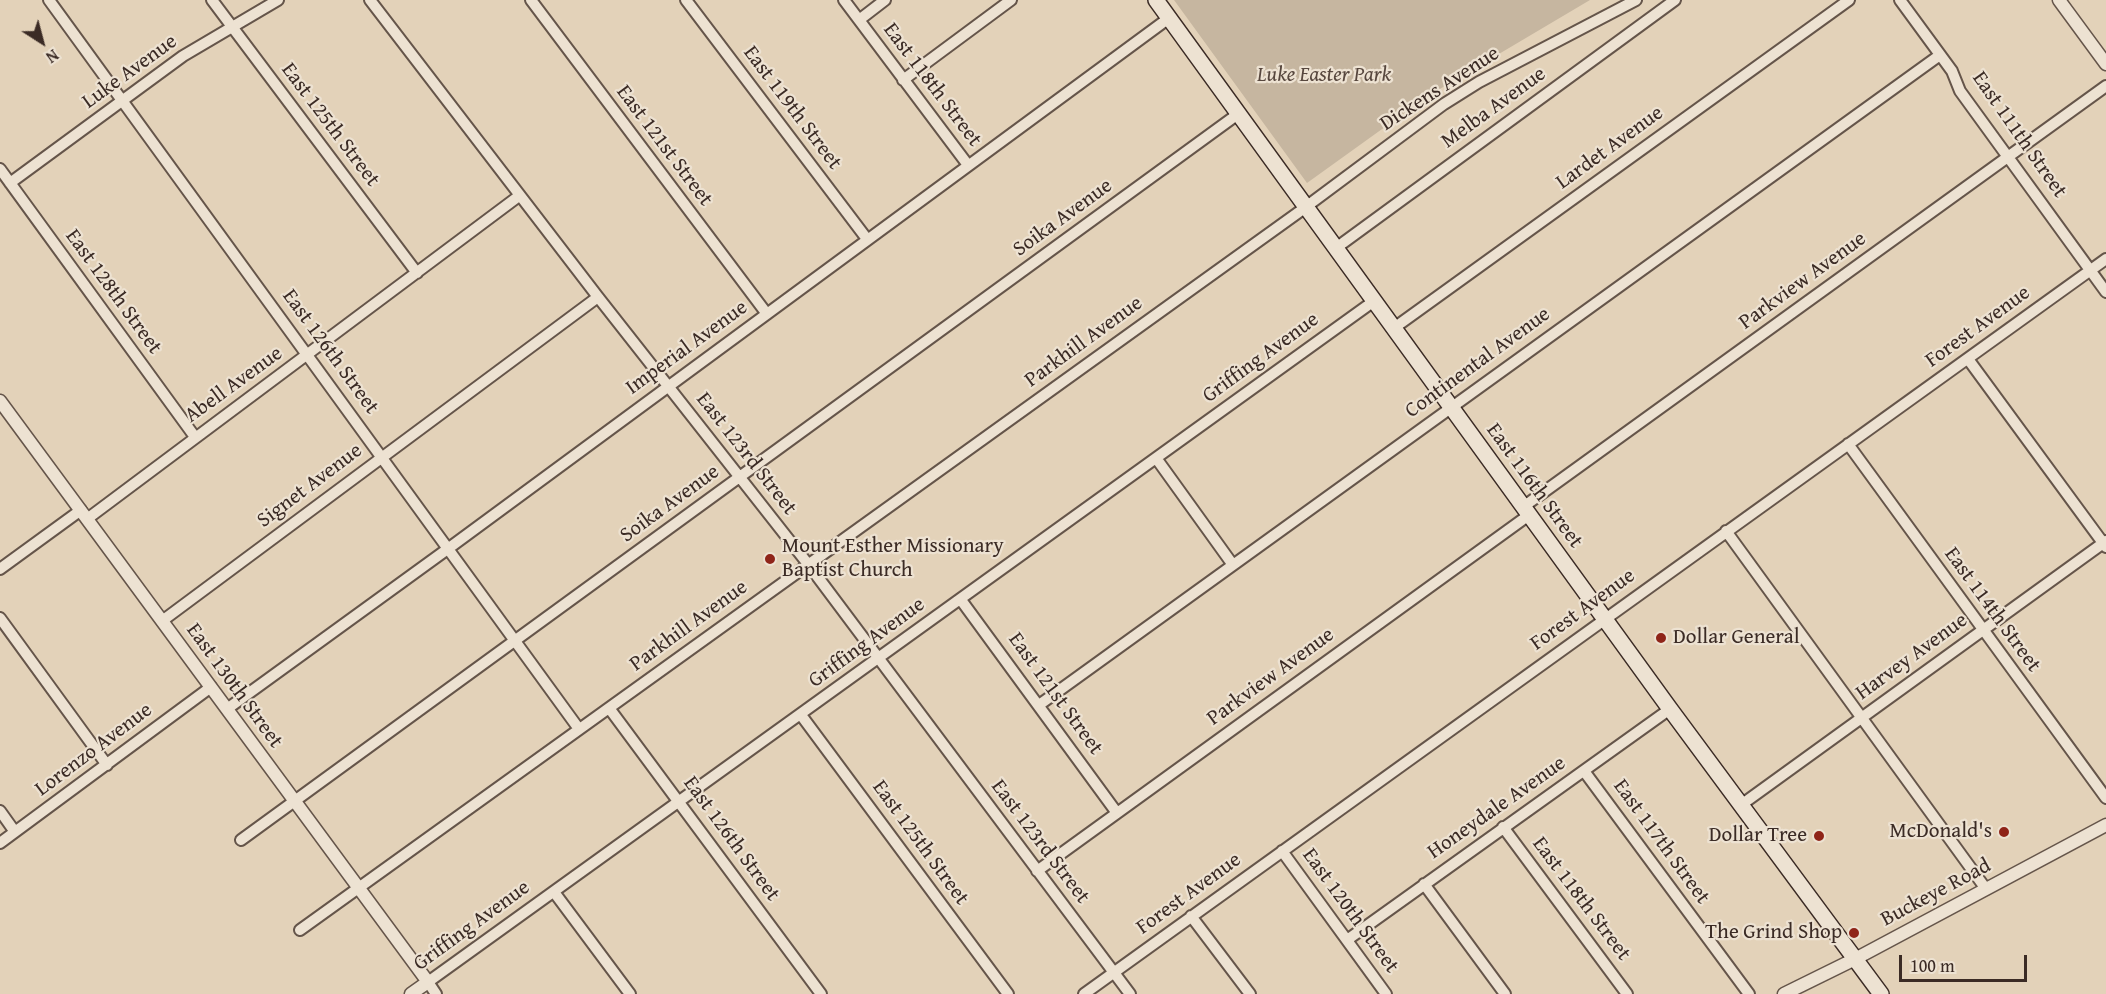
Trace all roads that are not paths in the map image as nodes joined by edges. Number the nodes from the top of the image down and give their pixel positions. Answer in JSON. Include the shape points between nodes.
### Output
{"nodes":[{"id":1,"x":49,"y":0,"type":"edge"},
{"id":2,"x":212,"y":0,"type":"edge"},
{"id":3,"x":278,"y":0,"type":"edge"},
{"id":4,"x":370,"y":0,"type":"edge"},
{"id":5,"x":531,"y":0,"type":"edge"},
{"id":6,"x":686,"y":0,"type":"edge"},
{"id":7,"x":844,"y":0,"type":"edge"},
{"id":8,"x":885,"y":0,"type":"edge"},
{"id":9,"x":1011,"y":0,"type":"edge"},
{"id":10,"x":1156,"y":0,"type":"edge"},
{"id":11,"x":1636,"y":0,"type":"edge"},
{"id":12,"x":1675,"y":0,"type":"edge"},
{"id":13,"x":1849,"y":0,"type":"edge"},
{"id":14,"x":1900,"y":0,"type":"edge"},
{"id":15,"x":2059,"y":0,"type":"edge"},
{"id":16,"x":1169,"y":18,"type":"junction"},
{"id":17,"x":859,"y":20,"type":"junction"},
{"id":18,"x":233,"y":28,"type":"junction"},
{"id":19,"x":1940,"y":55,"type":"junction"},
{"id":20,"x":2106,"y":64,"type":"edge"},
{"id":21,"x":903,"y":80,"type":"junction"},
{"id":22,"x":2106,"y":86,"type":"edge"},
{"id":23,"x":123,"y":101,"type":"junction"},
{"id":24,"x":1238,"y":114,"type":"junction"},
{"id":25,"x":2008,"y":158,"type":"junction"},
{"id":26,"x":968,"y":165,"type":"junction"},
{"id":27,"x":0,"y":169,"type":"edge"},
{"id":28,"x":10,"y":183,"type":"junction"},
{"id":29,"x":519,"y":196,"type":"junction"},
{"id":30,"x":1306,"y":206,"type":"junction"},
{"id":31,"x":867,"y":239,"type":"junction"},
{"id":32,"x":1336,"y":248,"type":"junction"},
{"id":33,"x":2106,"y":259,"type":"edge"},
{"id":34,"x":2090,"y":271,"type":"junction"},
{"id":35,"x":417,"y":273,"type":"junction"},
{"id":36,"x":2106,"y":292,"type":"edge"},
{"id":37,"x":598,"y":297,"type":"junction"},
{"id":38,"x":1374,"y":301,"type":"junction"},
{"id":39,"x":767,"y":314,"type":"junction"},
{"id":40,"x":1394,"y":328,"type":"junction"},
{"id":41,"x":308,"y":355,"type":"junction"},
{"id":42,"x":1968,"y":358,"type":"junction"},
{"id":43,"x":668,"y":386,"type":"junction"},
{"id":44,"x":0,"y":401,"type":"edge"},
{"id":45,"x":1450,"y":407,"type":"junction"},
{"id":46,"x":195,"y":437,"type":"junction"},
{"id":47,"x":1848,"y":444,"type":"junction"},
{"id":48,"x":382,"y":456,"type":"junction"},
{"id":49,"x":1156,"y":458,"type":"junction"},
{"id":50,"x":739,"y":477,"type":"junction"},
{"id":51,"x":1526,"y":511,"type":"junction"},
{"id":52,"x":84,"y":515,"type":"junction"},
{"id":53,"x":1726,"y":531,"type":"junction"},
{"id":54,"x":2105,"y":543,"type":"edge"},
{"id":55,"x":449,"y":548,"type":"junction"},
{"id":56,"x":808,"y":564,"type":"junction"},
{"id":57,"x":1233,"y":565,"type":"junction"},
{"id":58,"x":0,"y":569,"type":"edge"},
{"id":59,"x":961,"y":600,"type":"junction"},
{"id":60,"x":0,"y":618,"type":"edge"},
{"id":61,"x":1605,"y":619,"type":"junction"},
{"id":62,"x":162,"y":621,"type":"junction"},
{"id":63,"x":1983,"y":630,"type":"junction"},
{"id":64,"x":514,"y":641,"type":"junction"},
{"id":65,"x":879,"y":658,"type":"junction"},
{"id":66,"x":211,"y":687,"type":"junction"},
{"id":67,"x":1039,"y":705,"type":"junction"},
{"id":68,"x":609,"y":708,"type":"junction"},
{"id":69,"x":227,"y":709,"type":"junction"},
{"id":70,"x":1670,"y":709,"type":"junction"},
{"id":71,"x":801,"y":715,"type":"junction"},
{"id":72,"x":1861,"y":717,"type":"junction"},
{"id":73,"x":579,"y":729,"type":"junction"},
{"id":74,"x":107,"y":765,"type":"junction"},
{"id":75,"x":1584,"y":771,"type":"junction"},
{"id":76,"x":2106,"y":798,"type":"edge"},
{"id":77,"x":294,"y":801,"type":"junction"},
{"id":78,"x":680,"y":801,"type":"junction"},
{"id":79,"x":1741,"y":805,"type":"junction"},
{"id":80,"x":0,"y":811,"type":"edge"},
{"id":81,"x":1117,"y":813,"type":"junction"},
{"id":82,"x":2106,"y":825,"type":"edge"},
{"id":83,"x":1503,"y":827,"type":"junction"},
{"id":84,"x":15,"y":832,"type":"junction"},
{"id":85,"x":241,"y":840,"type":"dead end"},
{"id":86,"x":0,"y":843,"type":"edge"},
{"id":87,"x":1282,"y":851,"type":"junction"},
{"id":88,"x":1037,"y":871,"type":"junction"},
{"id":89,"x":1424,"y":884,"type":"junction"},
{"id":90,"x":358,"y":888,"type":"junction"},
{"id":91,"x":1986,"y":889,"type":"junction"},
{"id":92,"x":554,"y":892,"type":"junction"},
{"id":93,"x":1191,"y":916,"type":"junction"},
{"id":94,"x":300,"y":930,"type":"dead end"},
{"id":95,"x":1347,"y":940,"type":"junction"},
{"id":96,"x":1856,"y":959,"type":"junction"},
{"id":97,"x":1114,"y":972,"type":"junction"},
{"id":98,"x":428,"y":982,"type":"junction"},
{"id":99,"x":411,"y":994,"type":"edge"},
{"id":100,"x":436,"y":994,"type":"edge"},
{"id":101,"x":630,"y":994,"type":"edge"},
{"id":102,"x":822,"y":994,"type":"edge"},
{"id":103,"x":1008,"y":994,"type":"edge"},
{"id":104,"x":1084,"y":994,"type":"edge"},
{"id":105,"x":1130,"y":994,"type":"edge"},
{"id":106,"x":1250,"y":994,"type":"edge"},
{"id":107,"x":1386,"y":994,"type":"edge"},
{"id":108,"x":1505,"y":994,"type":"edge"},
{"id":109,"x":1627,"y":994,"type":"edge"},
{"id":110,"x":1749,"y":994,"type":"edge"},
{"id":111,"x":1784,"y":994,"type":"edge"},
{"id":112,"x":1881,"y":994,"type":"edge"}],
"edges":[{"from":1,"to":23,"type":"street","name":"East 126th Street"},
{"from":2,"to":18,"type":"street","name":"East 125th Street"},
{"from":3,"to":18,"type":"street","name":"Luke Avenue"},
{"from":4,"to":29,"type":"street","name":"East 123rd Street"},
{"from":5,"to":39,"type":"street","name":"East 121st Street"},
{"from":6,"to":31,"type":"street","name":"East 119th Street"},
{"from":7,"to":17,"type":"street","name":"East 118th Street"},
{"from":8,"to":17,"type":"street"},
{"from":9,"to":21,"type":"street"},
{"from":10,"to":16,"type":"main road","name":"East 116th Street"},
{"from":11,"to":30,"type":"street","name":"Dickens Avenue","via":[[1479,82]]},
{"from":12,"to":32,"type":"street","name":"Melba Avenue"},
{"from":13,"to":40,"type":"street","name":"Lardet Avenue"},
{"from":14,"to":19,"type":"street","name":"East 111th Street"},
{"from":15,"to":20,"type":"street"},
{"from":16,"to":24,"type":"main road","name":"East 116th Street"},
{"from":16,"to":26,"type":"street","name":"Imperial Avenue"},
{"from":17,"to":21,"type":"street","name":"East 118th Street"},
{"from":18,"to":23,"type":"street","name":"Luke Avenue","via":[[183,56]]},
{"from":18,"to":35,"type":"street","name":"East 125th Street"},
{"from":19,"to":25,"type":"street","name":"East 111th Street","via":[[1960,91]]},
{"from":19,"to":45,"type":"street","name":"Continental Avenue"},
{"from":21,"to":26,"type":"street","name":"East 118th Street"},
{"from":22,"to":25,"type":"street","name":"Parkview Avenue"},
{"from":23,"to":28,"type":"street","name":"Luke Avenue"},
{"from":23,"to":41,"type":"street","name":"East 126th Street"},
{"from":24,"to":30,"type":"main road","name":"East 116th Street"},
{"from":24,"to":50,"type":"street","name":"Soika Avenue"},
{"from":25,"to":34,"type":"street","name":"East 111th Street"},
{"from":25,"to":51,"type":"street","name":"Parkview Avenue"},
{"from":26,"to":31,"type":"street","name":"Imperial Avenue"},
{"from":27,"to":28,"type":"street","name":"East 128th Street"},
{"from":28,"to":46,"type":"street","name":"East 128th Street"},
{"from":29,"to":35,"type":"street","name":"Abell Avenue"},
{"from":29,"to":37,"type":"street","name":"East 123rd Street"},
{"from":30,"to":32,"type":"main road","name":"East 116th Street"},
{"from":30,"to":56,"type":"street","name":"Parkhill Avenue"},
{"from":31,"to":39,"type":"street","name":"Imperial Avenue"},
{"from":32,"to":38,"type":"main road","name":"East 116th Street"},
{"from":33,"to":34,"type":"street","name":"Forest Avenue"},
{"from":34,"to":36,"type":"street","name":"East 111th Street"},
{"from":34,"to":42,"type":"street","name":"Forest Avenue"},
{"from":35,"to":41,"type":"street","name":"Abell Avenue"},
{"from":37,"to":43,"type":"street","name":"East 123rd Street"},
{"from":37,"to":48,"type":"street","name":"Signet Avenue"},
{"from":38,"to":40,"type":"main road","name":"East 116th Street"},
{"from":38,"to":49,"type":"street","name":"Griffing Avenue"},
{"from":39,"to":43,"type":"street","name":"Imperial Avenue"},
{"from":40,"to":45,"type":"main road","name":"East 116th Street"},
{"from":41,"to":46,"type":"street","name":"Abell Avenue"},
{"from":41,"to":48,"type":"street","name":"East 126th Street"},
{"from":42,"to":47,"type":"street","name":"Forest Avenue"},
{"from":42,"to":54,"type":"street"},
{"from":43,"to":50,"type":"street","name":"East 123rd Street"},
{"from":43,"to":55,"type":"street","name":"Imperial Avenue"},
{"from":44,"to":52,"type":"street","name":"East 130th Street"},
{"from":45,"to":51,"type":"main road","name":"East 116th Street"},
{"from":45,"to":57,"type":"street","name":"Continental Avenue"},
{"from":46,"to":52,"type":"street","name":"Abell Avenue"},
{"from":47,"to":53,"type":"street","name":"Forest Avenue"},
{"from":47,"to":63,"type":"street","name":"East 114th Street"},
{"from":48,"to":55,"type":"street","name":"East 126th Street"},
{"from":48,"to":62,"type":"street","name":"Signet Avenue"},
{"from":49,"to":57,"type":"street"},
{"from":49,"to":59,"type":"street","name":"Griffing Avenue"},
{"from":50,"to":56,"type":"street","name":"East 123rd Street"},
{"from":50,"to":64,"type":"street","name":"Soika Avenue"},
{"from":51,"to":61,"type":"main road","name":"East 116th Street"},
{"from":51,"to":81,"type":"street","name":"Parkview Avenue"},
{"from":52,"to":58,"type":"street","name":"Abell Avenue"},
{"from":52,"to":62,"type":"street","name":"East 130th Street"},
{"from":53,"to":61,"type":"street","name":"Forest Avenue"},
{"from":53,"to":72,"type":"street"},
{"from":54,"to":63,"type":"street","name":"Harvey Avenue"},
{"from":55,"to":64,"type":"street","name":"East 126th Street"},
{"from":55,"to":69,"type":"street","name":"Imperial Avenue"},
{"from":56,"to":65,"type":"street","name":"East 123rd Street"},
{"from":56,"to":68,"type":"street","name":"Parkhill Avenue"},
{"from":57,"to":67,"type":"street","name":"Continental Avenue"},
{"from":59,"to":65,"type":"street","name":"Griffing Avenue"},
{"from":59,"to":67,"type":"street","name":"East 121st Street"},
{"from":60,"to":74,"type":"street"},
{"from":61,"to":70,"type":"main road","name":"East 116th Street"},
{"from":61,"to":87,"type":"street","name":"Forest Avenue"},
{"from":62,"to":66,"type":"street","name":"East 130th Street"},
{"from":63,"to":72,"type":"street","name":"Harvey Avenue"},
{"from":63,"to":76,"type":"street","name":"East 114th Street"},
{"from":64,"to":73,"type":"street","name":"East 126th Street"},
{"from":64,"to":77,"type":"street","name":"Soika Avenue"},
{"from":65,"to":71,"type":"street","name":"Griffing Avenue"},
{"from":65,"to":88,"type":"street","name":"East 123rd Street"},
{"from":66,"to":69,"type":"street","name":"East 130th Street"},
{"from":66,"to":74,"type":"street","name":"Lorenzo Avenue"},
{"from":67,"to":81,"type":"street","name":"East 121st Street"},
{"from":68,"to":73,"type":"street","name":"Parkhill Avenue"},
{"from":68,"to":78,"type":"street","name":"East 126th Street"},
{"from":69,"to":77,"type":"street","name":"East 130th Street"},
{"from":70,"to":75,"type":"street","name":"Honeydale Avenue"},
{"from":70,"to":79,"type":"main road","name":"East 116th Street"},
{"from":71,"to":78,"type":"street","name":"Griffing Avenue"},
{"from":71,"to":103,"type":"street","name":"East 125th Street"},
{"from":72,"to":79,"type":"street","name":"Harvey Avenue"},
{"from":72,"to":91,"type":"street"},
{"from":73,"to":90,"type":"street","name":"Parkhill Avenue"},
{"from":74,"to":84,"type":"street","name":"Lorenzo Avenue"},
{"from":75,"to":83,"type":"street","name":"Honeydale Avenue"},
{"from":75,"to":110,"type":"street","name":"East 117th Street"},
{"from":77,"to":85,"type":"street","name":"Soika Avenue"},
{"from":77,"to":90,"type":"street","name":"East 130th Street"},
{"from":78,"to":92,"type":"street","name":"Griffing Avenue"},
{"from":78,"to":102,"type":"street","name":"East 126th Street"},
{"from":79,"to":96,"type":"main road","name":"East 116th Street"},
{"from":80,"to":84,"type":"street"},
{"from":81,"to":88,"type":"street","name":"Parkview Avenue"},
{"from":82,"to":91,"type":"street","name":"Buckeye Road"},
{"from":83,"to":89,"type":"street","name":"Honeydale Avenue"},
{"from":83,"to":109,"type":"street","name":"East 118th Street"},
{"from":84,"to":86,"type":"street","name":"Lorenzo Avenue"},
{"from":87,"to":93,"type":"street","name":"Forest Avenue"},
{"from":87,"to":95,"type":"street","name":"East 120th Street"},
{"from":88,"to":97,"type":"street","name":"East 123rd Street"},
{"from":89,"to":95,"type":"street","name":"Honeydale Avenue"},
{"from":89,"to":108,"type":"street"},
{"from":90,"to":94,"type":"street","name":"Parkhill Avenue"},
{"from":90,"to":98,"type":"street","name":"East 130th Street"},
{"from":91,"to":96,"type":"street","name":"Buckeye Road"},
{"from":92,"to":98,"type":"street","name":"Griffing Avenue"},
{"from":92,"to":101,"type":"street"},
{"from":93,"to":97,"type":"street","name":"Forest Avenue"},
{"from":93,"to":106,"type":"street"},
{"from":95,"to":107,"type":"street","name":"East 120th Street"},
{"from":96,"to":111,"type":"street","name":"Buckeye Road"},
{"from":96,"to":112,"type":"main road","name":"East 116th Street"},
{"from":97,"to":104,"type":"street","name":"Forest Avenue"},
{"from":97,"to":105,"type":"street","name":"East 123rd Street"},
{"from":98,"to":99,"type":"street","name":"Griffing Avenue"},
{"from":98,"to":100,"type":"street","name":"East 130th Street"}]}
